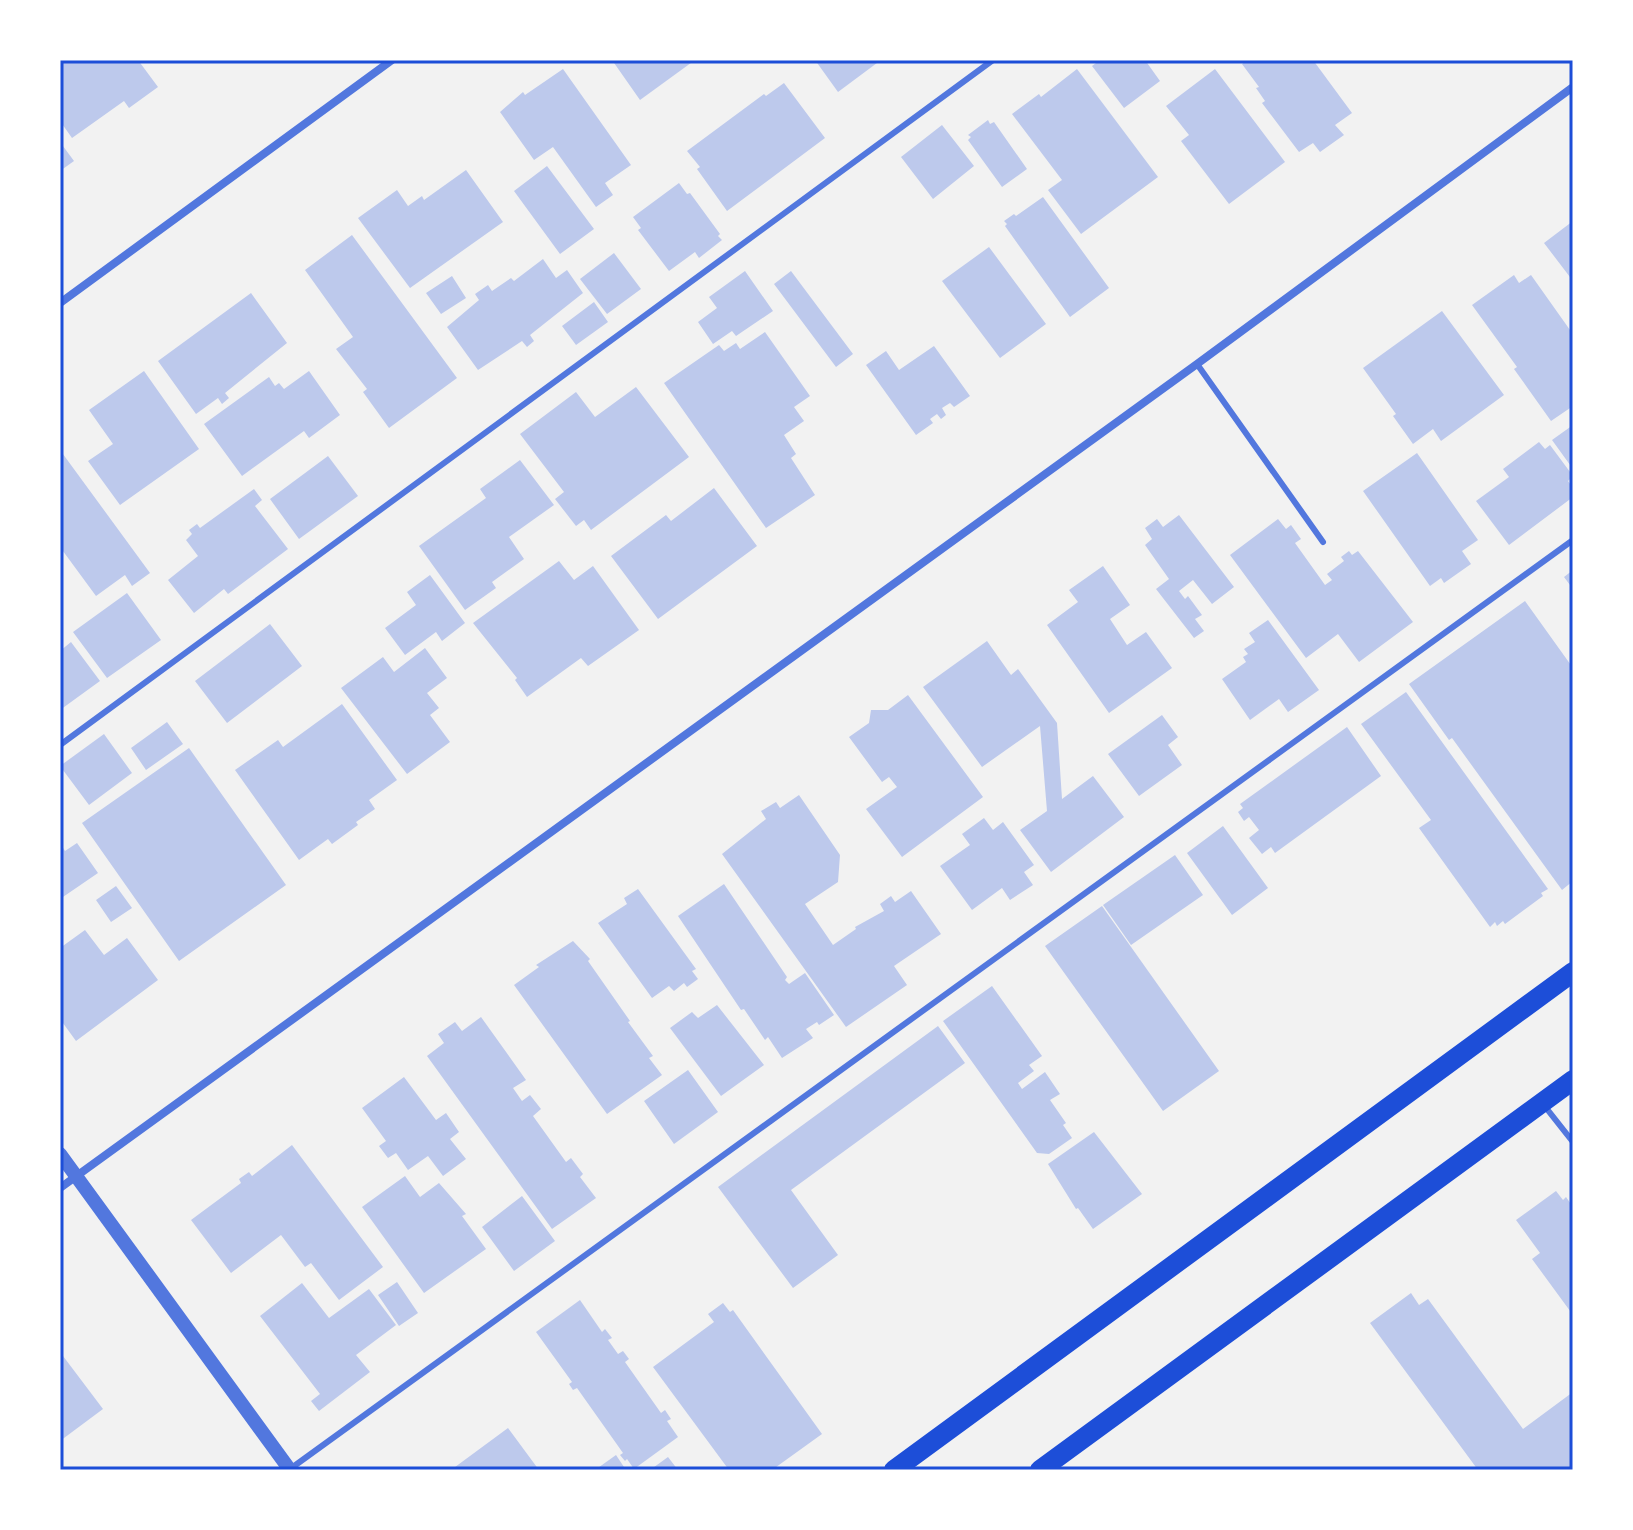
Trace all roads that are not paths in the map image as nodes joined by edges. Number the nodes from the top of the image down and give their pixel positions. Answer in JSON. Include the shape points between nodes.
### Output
{"nodes":[{"id":1,"x":392,"y":60,"type":"edge"},
{"id":2,"x":993,"y":60,"type":"edge"},
{"id":3,"x":1573,"y":87,"type":"edge"},
{"id":4,"x":60,"y":303,"type":"edge"},
{"id":5,"x":1197,"y":364,"type":"junction"},
{"id":6,"x":1573,"y":540,"type":"edge"},
{"id":7,"x":1323,"y":542,"type":"dead end"},
{"id":8,"x":60,"y":745,"type":"edge"},
{"id":9,"x":1573,"y":972,"type":"edge"},
{"id":10,"x":1573,"y":1080,"type":"edge"},
{"id":11,"x":1542,"y":1103,"type":"junction"},
{"id":12,"x":1573,"y":1142,"type":"edge"},
{"id":13,"x":60,"y":1154,"type":"edge"},
{"id":14,"x":76,"y":1177,"type":"junction"},
{"id":15,"x":60,"y":1188,"type":"edge"},
{"id":16,"x":289,"y":1470,"type":"edge"},
{"id":17,"x":894,"y":1470,"type":"edge"},
{"id":18,"x":1040,"y":1470,"type":"edge"}],
"edges":[{"from":1,"to":4,"type":"street"},
{"from":2,"to":8,"type":"lane"},
{"from":3,"to":5,"type":"street"},
{"from":5,"to":7,"type":"lane"},
{"from":5,"to":14,"type":"street"},
{"from":6,"to":16,"type":"lane"},
{"from":9,"to":17,"type":"main road"},
{"from":10,"to":11,"type":"main road"},
{"from":11,"to":12,"type":"lane"},
{"from":11,"to":18,"type":"main road"},
{"from":13,"to":14,"type":"street"},
{"from":14,"to":15,"type":"street"},
{"from":14,"to":16,"type":"street"}]}
